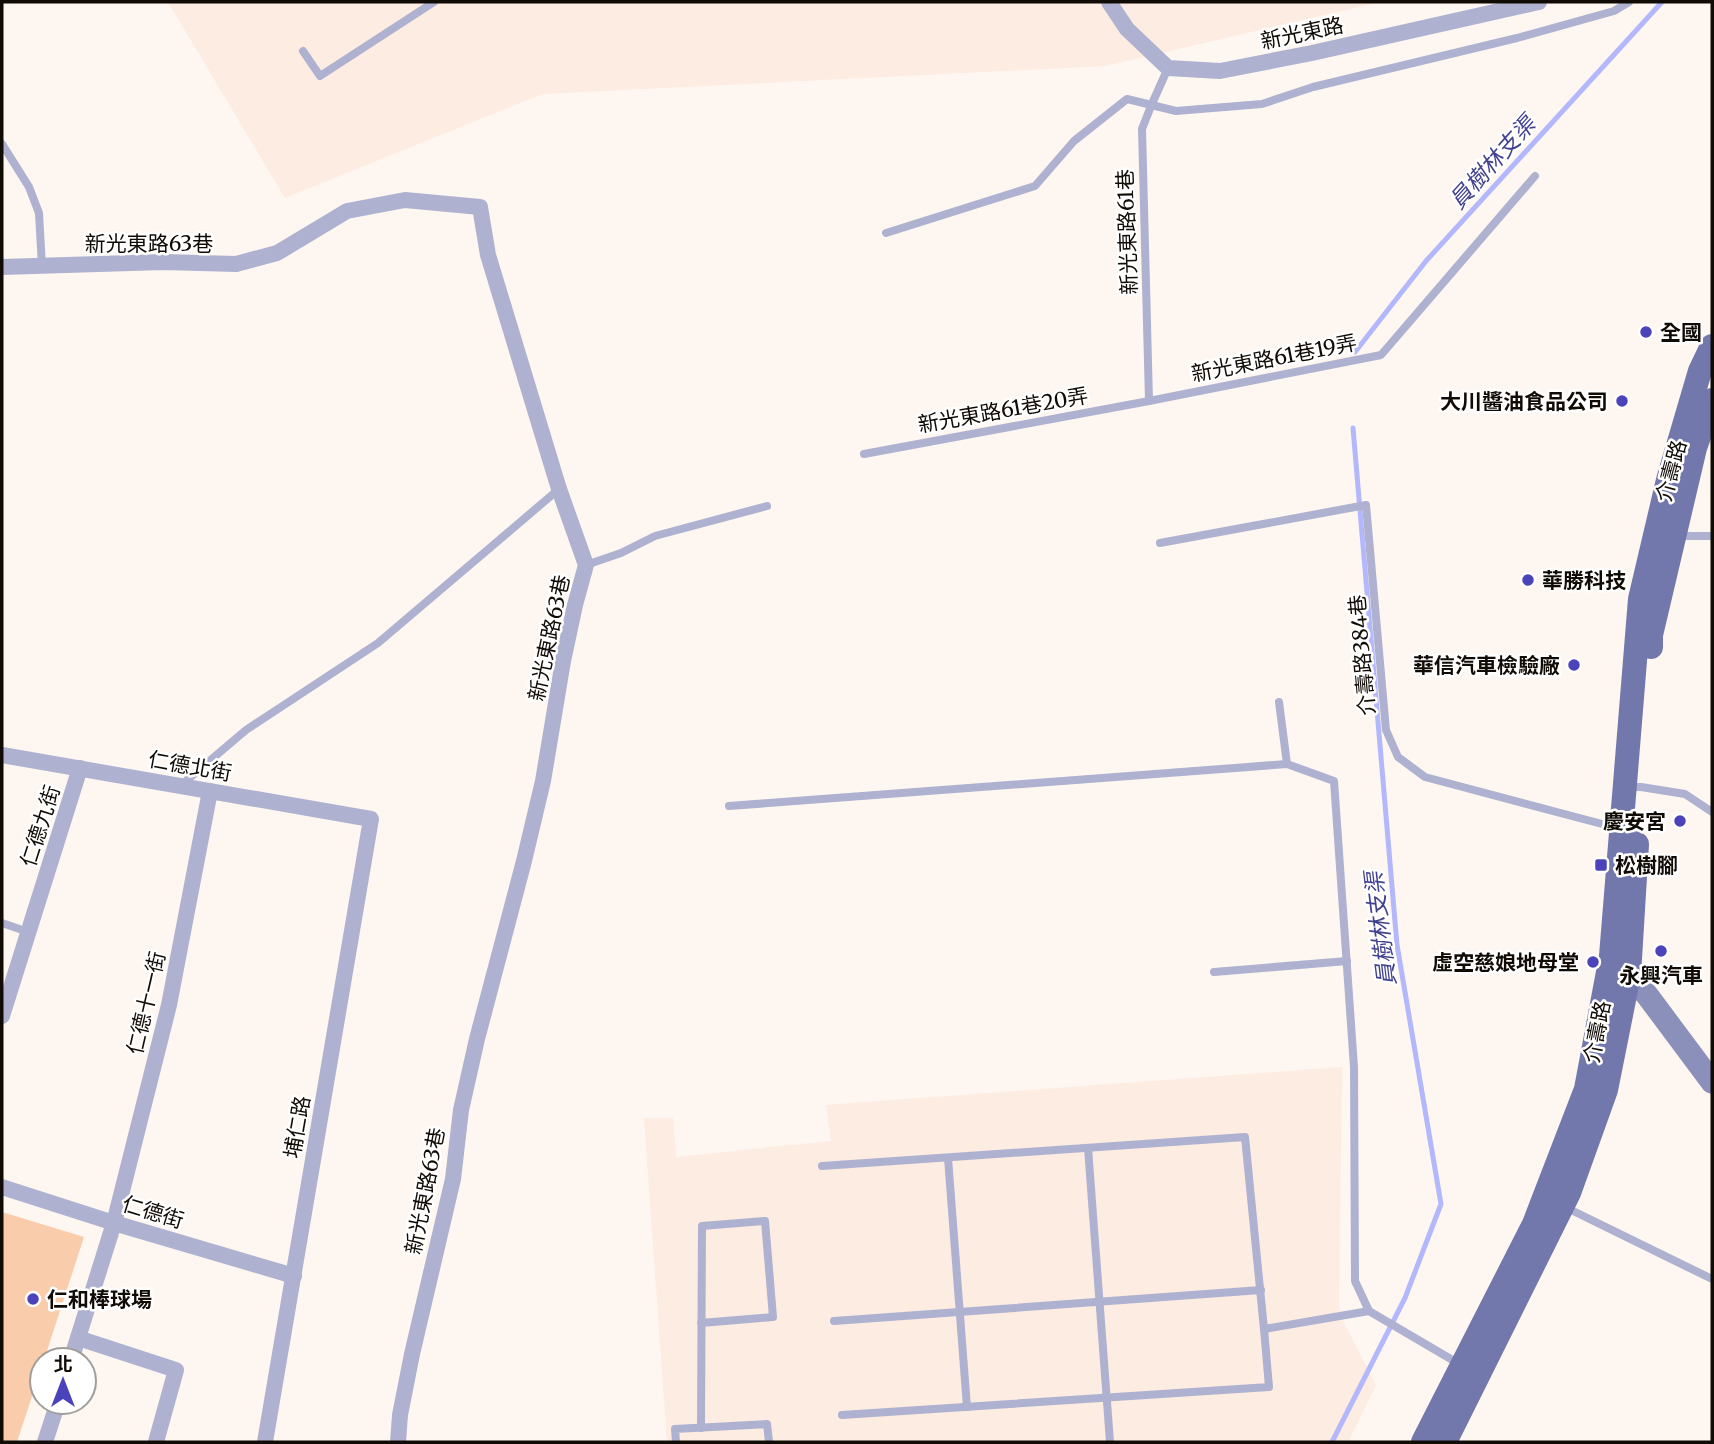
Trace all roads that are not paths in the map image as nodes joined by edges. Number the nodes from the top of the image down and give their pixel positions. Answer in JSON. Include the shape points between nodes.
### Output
{"nodes":[{"id":1,"x":434,"y":2,"type":"edge"},
{"id":2,"x":1109,"y":2,"type":"edge"},
{"id":3,"x":1539,"y":2,"type":"edge"},
{"id":4,"x":1629,"y":2,"type":"edge"},
{"id":5,"x":303,"y":51,"type":"dead end"},
{"id":6,"x":1168,"y":68,"type":"junction"},
{"id":7,"x":1151,"y":106,"type":"junction"},
{"id":8,"x":2,"y":144,"type":"edge"},
{"id":9,"x":1535,"y":176,"type":"dead end"},
{"id":10,"x":886,"y":233,"type":"dead end"},
{"id":11,"x":42,"y":266,"type":"junction"},
{"id":12,"x":2,"y":267,"type":"edge"},
{"id":13,"x":1712,"y":346,"type":"edge"},
{"id":14,"x":1712,"y":400,"type":"edge"},
{"id":15,"x":1149,"y":401,"type":"junction"},
{"id":16,"x":863,"y":454,"type":"dead end"},
{"id":17,"x":559,"y":489,"type":"junction"},
{"id":18,"x":766,"y":506,"type":"dead end"},
{"id":19,"x":1665,"y":535,"type":"junction"},
{"id":20,"x":1712,"y":536,"type":"edge"},
{"id":21,"x":1160,"y":543,"type":"dead end"},
{"id":22,"x":586,"y":565,"type":"junction"},
{"id":23,"x":1279,"y":702,"type":"dead end"},
{"id":24,"x":2,"y":755,"type":"edge"},
{"id":25,"x":1287,"y":764,"type":"junction"},
{"id":26,"x":80,"y":768,"type":"junction"},
{"id":27,"x":180,"y":786,"type":"junction"},
{"id":28,"x":1633,"y":787,"type":"junction"},
{"id":29,"x":210,"y":791,"type":"junction"},
{"id":30,"x":729,"y":806,"type":"dead end"},
{"id":31,"x":1712,"y":812,"type":"edge"},
{"id":32,"x":370,"y":819,"type":"joint"},
{"id":33,"x":1630,"y":829,"type":"junction"},
{"id":34,"x":2,"y":923,"type":"edge"},
{"id":35,"x":28,"y":932,"type":"junction"},
{"id":36,"x":1611,"y":956,"type":"junction"},
{"id":37,"x":1347,"y":961,"type":"junction"},
{"id":38,"x":1214,"y":972,"type":"dead end"},
{"id":39,"x":1629,"y":975,"type":"junction"},
{"id":40,"x":2,"y":1016,"type":"edge"},
{"id":41,"x":1712,"y":1082,"type":"edge"},
{"id":42,"x":1088,"y":1148,"type":"junction"},
{"id":43,"x":948,"y":1158,"type":"junction"},
{"id":44,"x":822,"y":1166,"type":"dead end"},
{"id":45,"x":2,"y":1187,"type":"edge"},
{"id":46,"x":1563,"y":1206,"type":"junction"},
{"id":47,"x":114,"y":1223,"type":"junction"},
{"id":48,"x":294,"y":1276,"type":"junction"},
{"id":49,"x":1712,"y":1279,"type":"edge"},
{"id":50,"x":1261,"y":1290,"type":"junction"},
{"id":51,"x":1101,"y":1302,"type":"junction"},
{"id":52,"x":1369,"y":1311,"type":"junction"},
{"id":53,"x":959,"y":1312,"type":"junction"},
{"id":54,"x":834,"y":1321,"type":"dead end"},
{"id":55,"x":701,"y":1323,"type":"dead end"},
{"id":56,"x":1264,"y":1329,"type":"junction"},
{"id":57,"x":78,"y":1338,"type":"junction"},
{"id":58,"x":75,"y":1346,"type":"edge"},
{"id":59,"x":1471,"y":1370,"type":"junction"},
{"id":60,"x":1108,"y":1398,"type":"junction"},
{"id":61,"x":967,"y":1407,"type":"junction"},
{"id":62,"x":842,"y":1415,"type":"dead end"},
{"id":63,"x":53,"y":1416,"type":"edge"},
{"id":64,"x":701,"y":1428,"type":"junction"},
{"id":65,"x":45,"y":1442,"type":"edge"},
{"id":66,"x":156,"y":1442,"type":"edge"},
{"id":67,"x":265,"y":1442,"type":"edge"},
{"id":68,"x":398,"y":1442,"type":"edge"},
{"id":69,"x":676,"y":1442,"type":"edge"},
{"id":70,"x":769,"y":1442,"type":"edge"},
{"id":71,"x":1110,"y":1442,"type":"edge"},
{"id":72,"x":1423,"y":1442,"type":"edge"},
{"id":73,"x":1445,"y":1442,"type":"edge"}],
"edges":[{"from":1,"to":5,"type":"lane","via":[[320,76]]},
{"from":2,"to":6,"type":"street","via":[[1128,29]]},
{"from":3,"to":6,"type":"street","name":"新光東路","via":[[1220,71]]},
{"from":4,"to":7,"type":"lane","via":[[1517,38],[1325,83],[1262,104],[1176,111]]},
{"from":6,"to":7,"type":"lane","name":"新光東路61巷"},
{"from":7,"to":10,"type":"lane","via":[[1127,99],[1074,141],[1035,186]]},
{"from":7,"to":15,"type":"lane","name":"新光東路61巷","via":[[1142,130]]},
{"from":8,"to":11,"type":"lane","via":[[39,213]]},
{"from":9,"to":15,"type":"lane","name":"新光東路61巷19弄","via":[[1381,355]]},
{"from":11,"to":12,"type":"street","name":"新光東路63巷"},
{"from":11,"to":17,"type":"street","name":"新光東路63巷","via":[[236,264],[277,253],[347,211],[405,200],[480,207],[488,255]]},
{"from":13,"to":19,"type":"main road","name":"介壽路","via":[[1700,370],[1668,480]]},
{"from":14,"to":19,"type":"main road","name":"介壽路"},
{"from":15,"to":16,"type":"lane","name":"新光東路61巷20弄"},
{"from":17,"to":22,"type":"street","name":"新光東路63巷"},
{"from":17,"to":27,"type":"lane","via":[[378,643],[246,730]]},
{"from":18,"to":22,"type":"lane","via":[[655,536]]},
{"from":19,"to":20,"type":"lane"},
{"from":19,"to":28,"type":"main road","name":"介壽路","via":[[1640,599]]},
{"from":21,"to":33,"type":"lane","name":"介壽路384巷","via":[[1367,505],[1386,730],[1398,757],[1426,777]]},
{"from":22,"to":68,"type":"street","name":"新光東路63巷","via":[[543,781],[461,1110],[453,1179],[412,1354]]},
{"from":23,"to":25,"type":"lane"},
{"from":24,"to":26,"type":"street","name":"仁德北街"},
{"from":25,"to":30,"type":"lane"},
{"from":25,"to":37,"type":"lane","via":[[1334,781]]},
{"from":26,"to":27,"type":"street","name":"仁德北街"},
{"from":26,"to":35,"type":"street","name":"仁德九街"},
{"from":27,"to":29,"type":"street","name":"仁德北街"},
{"from":28,"to":31,"type":"lane","via":[[1685,793]]},
{"from":28,"to":33,"type":"main road","name":"介壽路"},
{"from":29,"to":32,"type":"street","name":"仁德北街"},
{"from":29,"to":47,"type":"street","name":"仁德十一街","via":[[169,1005]]},
{"from":32,"to":48,"type":"street","name":"埔仁路"},
{"from":33,"to":36,"type":"main road","name":"介壽路"},
{"from":33,"to":39,"type":"main road","name":"介壽路"},
{"from":34,"to":35,"type":"lane"},
{"from":35,"to":40,"type":"street","name":"仁德九街"},
{"from":36,"to":39,"type":"street"},
{"from":36,"to":59,"type":"main road","name":"介壽路","via":[[1586,1089]]},
{"from":37,"to":38,"type":"lane"},
{"from":37,"to":52,"type":"lane","via":[[1354,1067],[1356,1281]]},
{"from":39,"to":41,"type":"street"},
{"from":39,"to":46,"type":"main road","name":"介壽路","via":[[1606,1090]]},
{"from":42,"to":43,"type":"lane"},
{"from":42,"to":50,"type":"lane","via":[[1245,1137]]},
{"from":42,"to":51,"type":"lane"},
{"from":43,"to":44,"type":"lane"},
{"from":43,"to":53,"type":"lane"},
{"from":45,"to":47,"type":"street","name":"仁德街"},
{"from":46,"to":49,"type":"lane"},
{"from":46,"to":59,"type":"main road","name":"介壽路"},
{"from":47,"to":48,"type":"street","name":"仁德街"},
{"from":47,"to":57,"type":"street","name":"仁德十一街"},
{"from":48,"to":67,"type":"street","name":"埔仁路"},
{"from":50,"to":51,"type":"lane"},
{"from":50,"to":56,"type":"lane"},
{"from":51,"to":53,"type":"lane"},
{"from":51,"to":60,"type":"lane"},
{"from":52,"to":56,"type":"lane"},
{"from":52,"to":59,"type":"lane"},
{"from":53,"to":54,"type":"lane"},
{"from":53,"to":61,"type":"lane"},
{"from":55,"to":64,"type":"lane","via":[[713,1322],[749,1319],[773,1317],[765,1221],[702,1226],[702,1320],[702,1334]]},
{"from":56,"to":60,"type":"lane","via":[[1269,1387]]},
{"from":57,"to":58,"type":"street","name":"仁德十一街"},
{"from":57,"to":66,"type":"street","via":[[176,1370]]},
{"from":59,"to":72,"type":"main road","name":"介壽路"},
{"from":59,"to":73,"type":"main road","name":"介壽路"},
{"from":60,"to":61,"type":"lane"},
{"from":60,"to":71,"type":"lane"},
{"from":61,"to":62,"type":"lane"},
{"from":63,"to":65,"type":"street"},
{"from":64,"to":69,"type":"lane","via":[[675,1429]]},
{"from":64,"to":70,"type":"lane","via":[[767,1423]]}]}
